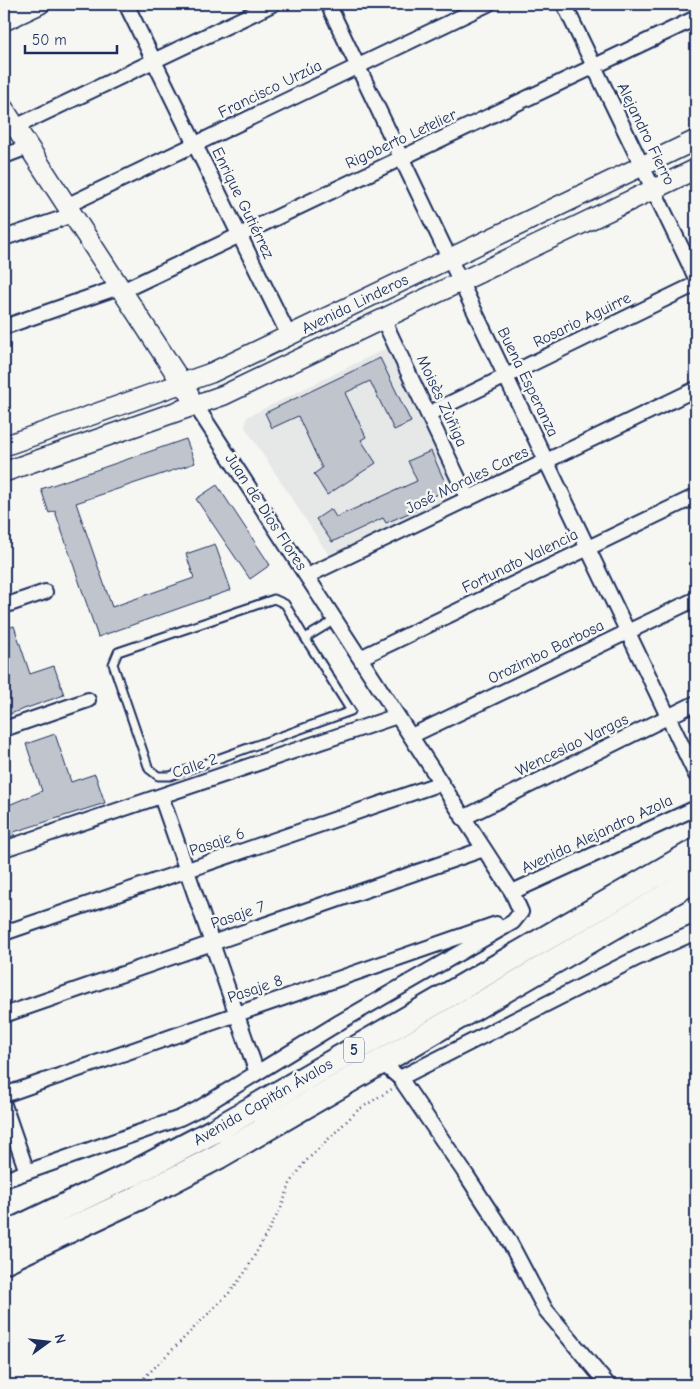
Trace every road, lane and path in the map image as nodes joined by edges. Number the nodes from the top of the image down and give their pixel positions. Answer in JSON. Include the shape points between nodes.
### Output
{"nodes":[{"id":1,"x":40,"y":4,"type":"edge"},
{"id":2,"x":126,"y":4,"type":"edge"},
{"id":3,"x":273,"y":4,"type":"edge"},
{"id":4,"x":328,"y":4,"type":"edge"},
{"id":5,"x":488,"y":4,"type":"edge"},
{"id":6,"x":564,"y":4,"type":"edge"},
{"id":7,"x":696,"y":18,"type":"edge"},
{"id":8,"x":4,"y":21,"type":"edge"},
{"id":9,"x":154,"y":61,"type":"junction"},
{"id":10,"x":358,"y":66,"type":"junction"},
{"id":11,"x":594,"y":66,"type":"junction"},
{"id":12,"x":4,"y":109,"type":"edge"},
{"id":13,"x":15,"y":127,"type":"junction"},
{"id":14,"x":696,"y":140,"type":"edge"},
{"id":15,"x":195,"y":144,"type":"junction"},
{"id":16,"x":28,"y":147,"type":"junction"},
{"id":17,"x":4,"y":156,"type":"edge"},
{"id":18,"x":402,"y":158,"type":"junction"},
{"id":19,"x":642,"y":166,"type":"junction"},
{"id":20,"x":696,"y":169,"type":"edge"},
{"id":21,"x":654,"y":189,"type":"junction"},
{"id":22,"x":69,"y":210,"type":"junction"},
{"id":23,"x":239,"y":235,"type":"junction"},
{"id":24,"x":4,"y":238,"type":"edge"},
{"id":25,"x":450,"y":259,"type":"junction"},
{"id":26,"x":696,"y":278,"type":"edge"},
{"id":27,"x":461,"y":282,"type":"junction"},
{"id":28,"x":696,"y":284,"type":"edge"},
{"id":29,"x":120,"y":289,"type":"junction"},
{"id":30,"x":383,"y":319,"type":"junction"},
{"id":31,"x":4,"y":327,"type":"edge"},
{"id":32,"x":288,"y":336,"type":"junction"},
{"id":33,"x":506,"y":376,"type":"junction"},
{"id":34,"x":183,"y":384,"type":"junction"},
{"id":35,"x":696,"y":389,"type":"edge"},
{"id":36,"x":196,"y":406,"type":"junction"},
{"id":37,"x":428,"y":414,"type":"junction"},
{"id":38,"x":4,"y":446,"type":"edge"},
{"id":39,"x":546,"y":461,"type":"junction"},
{"id":40,"x":4,"y":472,"type":"edge"},
{"id":41,"x":696,"y":496,"type":"edge"},
{"id":42,"x":468,"y":499,"type":"junction"},
{"id":43,"x":588,"y":548,"type":"junction"},
{"id":44,"x":307,"y":576,"type":"junction"},
{"id":45,"x":46,"y":592,"type":"dead end"},
{"id":46,"x":696,"y":599,"type":"edge"},
{"id":47,"x":4,"y":606,"type":"edge"},
{"id":48,"x":335,"y":620,"type":"junction"},
{"id":49,"x":628,"y":632,"type":"junction"},
{"id":50,"x":305,"y":638,"type":"junction"},
{"id":51,"x":360,"y":658,"type":"junction"},
{"id":52,"x":88,"y":700,"type":"dead end"},
{"id":53,"x":696,"y":703,"type":"edge"},
{"id":54,"x":397,"y":716,"type":"junction"},
{"id":55,"x":669,"y":717,"type":"junction"},
{"id":56,"x":4,"y":728,"type":"edge"},
{"id":57,"x":411,"y":736,"type":"junction"},
{"id":58,"x":696,"y":774,"type":"edge"},
{"id":59,"x":441,"y":783,"type":"junction"},
{"id":60,"x":161,"y":796,"type":"junction"},
{"id":61,"x":696,"y":808,"type":"edge"},
{"id":62,"x":463,"y":818,"type":"junction"},
{"id":63,"x":4,"y":849,"type":"edge"},
{"id":64,"x":484,"y":849,"type":"junction"},
{"id":65,"x":696,"y":851,"type":"edge"},
{"id":66,"x":187,"y":871,"type":"junction"},
{"id":67,"x":696,"y":878,"type":"edge"},
{"id":68,"x":512,"y":892,"type":"junction"},
{"id":69,"x":518,"y":917,"type":"junction"},
{"id":70,"x":696,"y":932,"type":"edge"},
{"id":71,"x":4,"y":934,"type":"edge"},
{"id":72,"x":212,"y":943,"type":"junction"},
{"id":73,"x":236,"y":1014,"type":"junction"},
{"id":74,"x":4,"y":1015,"type":"edge"},
{"id":75,"x":381,"y":1062,"type":"junction"},
{"id":76,"x":257,"y":1073,"type":"junction"},
{"id":77,"x":400,"y":1078,"type":"junction"},
{"id":78,"x":4,"y":1095,"type":"edge"},
{"id":79,"x":4,"y":1105,"type":"edge"},
{"id":80,"x":27,"y":1172,"type":"junction"},
{"id":81,"x":4,"y":1180,"type":"edge"},
{"id":82,"x":4,"y":1235,"type":"edge"},
{"id":83,"x":4,"y":1261,"type":"edge"},
{"id":84,"x":137,"y":1385,"type":"edge"},
{"id":85,"x":608,"y":1385,"type":"edge"}],
"edges":[{"from":1,"to":8,"type":"street"},
{"from":2,"to":9,"type":"street","name":"Enrique Gutiérrez"},
{"from":3,"to":9,"type":"street"},
{"from":4,"to":10,"type":"street","name":"Buena Esperanza"},
{"from":5,"to":10,"type":"street","name":"Francisco Urzúa"},
{"from":6,"to":11,"type":"street","name":"Alejandro Fierro"},
{"from":7,"to":11,"type":"street","name":"Rigoberto Letelier"},
{"from":9,"to":13,"type":"street"},
{"from":9,"to":15,"type":"street","name":"Enrique Gutiérrez"},
{"from":10,"to":15,"type":"street","name":"Francisco Urzúa"},
{"from":10,"to":18,"type":"street","name":"Buena Esperanza"},
{"from":11,"to":18,"type":"street","name":"Rigoberto Letelier"},
{"from":11,"to":19,"type":"street","name":"Alejandro Fierro"},
{"from":12,"to":13,"type":"street","name":"Juan de Dios Flores"},
{"from":13,"to":16,"type":"street","name":"Juan de Dios Flores"},
{"from":14,"to":19,"type":"street","name":"Avenida Linderos"},
{"from":15,"to":22,"type":"street","name":"Francisco Urzúa"},
{"from":15,"to":23,"type":"street","name":"Enrique Gutiérrez"},
{"from":16,"to":17,"type":"street"},
{"from":16,"to":22,"type":"street","name":"Juan de Dios Flores"},
{"from":18,"to":23,"type":"street","name":"Rigoberto Letelier"},
{"from":18,"to":25,"type":"street","name":"Buena Esperanza"},
{"from":19,"to":21,"type":"street","name":"Alejandro Fierro"},
{"from":19,"to":25,"type":"street","name":"Avenida Linderos"},
{"from":20,"to":21,"type":"street","name":"Avenida Linderos"},
{"from":21,"to":26,"type":"street","name":"Alejandro Fierro"},
{"from":21,"to":27,"type":"street","name":"Avenida Linderos"},
{"from":22,"to":24,"type":"street","name":"Francisco Urzúa"},
{"from":22,"to":29,"type":"street","name":"Juan de Dios Flores"},
{"from":23,"to":29,"type":"street","name":"Rigoberto Letelier"},
{"from":23,"to":32,"type":"street","name":"Enrique Gutiérrez"},
{"from":25,"to":27,"type":"street","name":"Buena Esperanza"},
{"from":25,"to":32,"type":"street","name":"Avenida Linderos"},
{"from":27,"to":30,"type":"street","name":"Avenida Linderos"},
{"from":27,"to":33,"type":"street","name":"Buena Esperanza"},
{"from":28,"to":33,"type":"street","name":"Rosario Aguirre"},
{"from":29,"to":31,"type":"street","name":"Rigoberto Letelier"},
{"from":29,"to":34,"type":"street","name":"Juan de Dios Flores"},
{"from":30,"to":36,"type":"street","name":"Avenida Linderos"},
{"from":30,"to":37,"type":"street","name":"Moisès Zùñiga"},
{"from":32,"to":34,"type":"street","name":"Avenida Linderos"},
{"from":33,"to":37,"type":"street","name":"Rosario Aguirre"},
{"from":33,"to":39,"type":"street","name":"Buena Esperanza"},
{"from":34,"to":36,"type":"street","name":"Juan de Dios Flores"},
{"from":34,"to":38,"type":"street","name":"Avenida Linderos"},
{"from":35,"to":39,"type":"street","name":"José Morales Cares"},
{"from":36,"to":40,"type":"street","name":"Avenida Linderos"},
{"from":36,"to":44,"type":"street","name":"Juan de Dios Flores"},
{"from":37,"to":42,"type":"street","name":"Moisès Zùñiga"},
{"from":39,"to":42,"type":"street","name":"José Morales Cares"},
{"from":39,"to":43,"type":"street","name":"Buena Esperanza"},
{"from":41,"to":43,"type":"street","name":"Fortunato Valencia"},
{"from":42,"to":44,"type":"street","name":"José Morales Cares"},
{"from":43,"to":49,"type":"street","name":"Buena Esperanza"},
{"from":43,"to":51,"type":"street","name":"Fortunato Valencia"},
{"from":44,"to":48,"type":"street","name":"Juan de Dios Flores"},
{"from":45,"to":47,"type":"street"},
{"from":46,"to":49,"type":"street","name":"Orozimbo Barbosa"},
{"from":48,"to":50,"type":"lane"},
{"from":48,"to":51,"type":"street","name":"Juan de Dios Flores"},
{"from":49,"to":55,"type":"street","name":"Buena Esperanza"},
{"from":49,"to":57,"type":"street","name":"Orozimbo Barbosa"},
{"from":50,"to":50,"type":"lane","via":[[285,604],[274,599],[118,652],[113,664],[149,770],[158,776],[170,776],[351,711]]},
{"from":51,"to":54,"type":"street","name":"Juan de Dios Flores"},
{"from":52,"to":56,"type":"street"},
{"from":53,"to":55,"type":"street","name":"Wenceslao Vargas"},
{"from":54,"to":57,"type":"street","name":"Juan de Dios Flores"},
{"from":54,"to":60,"type":"street","name":"Calle 2"},
{"from":55,"to":58,"type":"street","name":"Buena Esperanza"},
{"from":55,"to":62,"type":"street","name":"Wenceslao Vargas"},
{"from":57,"to":59,"type":"street","name":"Juan de Dios Flores"},
{"from":59,"to":62,"type":"street","name":"Juan de Dios Flores"},
{"from":59,"to":66,"type":"street","name":"Pasaje 6"},
{"from":60,"to":63,"type":"street","name":"Calle 2"},
{"from":60,"to":66,"type":"street"},
{"from":61,"to":68,"type":"street","name":"Avenida Alejandro Azola"},
{"from":62,"to":64,"type":"street","name":"Juan de Dios Flores"},
{"from":64,"to":68,"type":"street","name":"Juan de Dios Flores"},
{"from":64,"to":72,"type":"street","name":"Pasaje 7"},
{"from":65,"to":82,"type":"highway","name":"Avenida Capitán Ávalos","number":"5","via":[[214,1131]]},
{"from":66,"to":71,"type":"street","name":"Pasaje 6"},
{"from":66,"to":72,"type":"street"},
{"from":67,"to":75,"type":"highway","name":"Avenida Capitán Ávalos","number":"5"},
{"from":68,"to":69,"type":"street","name":"Juan de Dios Flores","via":[[520,907]]},
{"from":69,"to":73,"type":"street","name":"Pasaje 8"},
{"from":69,"to":76,"type":"street","name":"Avenida Capitán Ávalos"},
{"from":70,"to":77,"type":"street","via":[[637,958]]},
{"from":72,"to":73,"type":"street"},
{"from":72,"to":74,"type":"street","name":"Pasaje 7"},
{"from":73,"to":76,"type":"street"},
{"from":73,"to":78,"type":"street","name":"Pasaje 8"},
{"from":75,"to":77,"type":"street"},
{"from":75,"to":83,"type":"highway","name":"Avenida Capitán Ávalos","number":"5","via":[[196,1169]]},
{"from":75,"to":84,"type":"path","via":[[392,1089],[358,1110],[305,1162],[290,1184],[281,1208],[246,1271],[231,1291]]},
{"from":76,"to":80,"type":"street","name":"Avenida Capitán Ávalos","via":[[180,1118]]},
{"from":77,"to":85,"type":"street","via":[[508,1239],[545,1309]]},
{"from":79,"to":80,"type":"street"},
{"from":80,"to":81,"type":"street","name":"Avenida Capitán Ávalos"}]}
